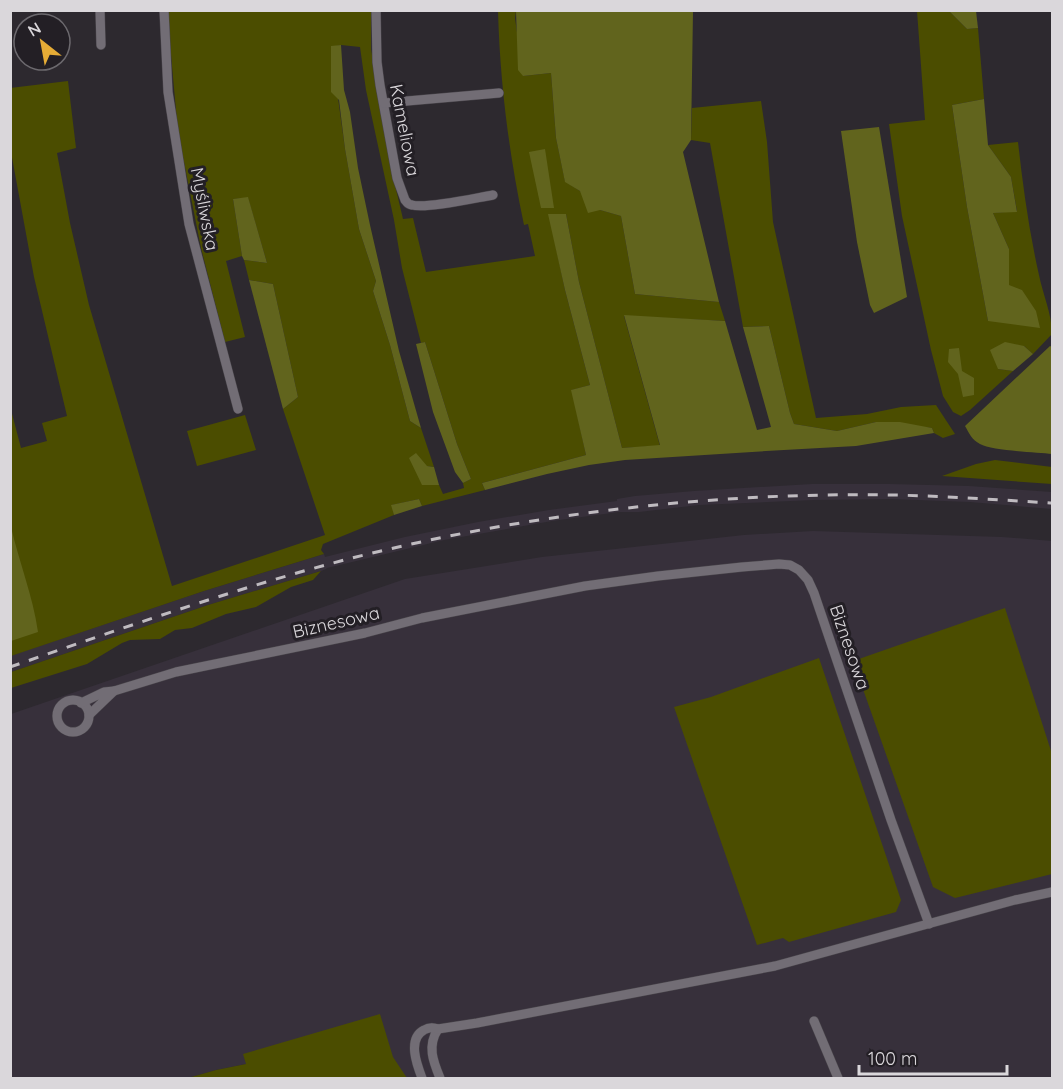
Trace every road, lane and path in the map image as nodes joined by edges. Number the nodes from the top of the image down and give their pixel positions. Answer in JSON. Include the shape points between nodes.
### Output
{"nodes":[{"id":1,"x":100,"y":10,"type":"edge"},
{"id":2,"x":164,"y":10,"type":"edge"},
{"id":3,"x":376,"y":10,"type":"edge"},
{"id":4,"x":101,"y":45,"type":"dead end"},
{"id":5,"x":499,"y":93,"type":"dead end"},
{"id":6,"x":384,"y":103,"type":"junction"},
{"id":7,"x":493,"y":195,"type":"dead end"},
{"id":8,"x":238,"y":409,"type":"dead end"},
{"id":9,"x":114,"y":691,"type":"junction"},
{"id":10,"x":81,"y":703,"type":"junction"},
{"id":11,"x":89,"y":715,"type":"junction"},
{"id":12,"x":1053,"y":892,"type":"edge"},
{"id":13,"x":929,"y":924,"type":"junction"},
{"id":14,"x":814,"y":1021,"type":"dead end"},
{"id":15,"x":438,"y":1029,"type":"junction"},
{"id":16,"x":422,"y":1078,"type":"edge"},
{"id":17,"x":440,"y":1078,"type":"edge"},
{"id":18,"x":838,"y":1078,"type":"edge"}],
"edges":[{"from":1,"to":4,"type":"street"},
{"from":2,"to":8,"type":"street","name":"Myśliwska","via":[[168,92],[189,225]]},
{"from":3,"to":6,"type":"street","name":"Kameliowa","via":[[377,62]]},
{"from":5,"to":6,"type":"street"},
{"from":6,"to":7,"type":"street","name":"Kameliowa","via":[[397,178],[407,202],[424,206]]},
{"from":9,"to":10,"type":"street","name":"Biznesowa"},
{"from":9,"to":11,"type":"street"},
{"from":9,"to":13,"type":"street","name":"Biznesowa","via":[[176,672],[585,586],[742,567],[790,566],[804,574],[814,593]]},
{"from":10,"to":11,"type":"street"},
{"from":10,"to":11,"type":"street","via":[[70,701],[61,706],[57,715],[59,725],[68,732],[78,732]]},
{"from":12,"to":13,"type":"street"},
{"from":13,"to":15,"type":"street","via":[[766,968]]},
{"from":14,"to":18,"type":"street"},
{"from":15,"to":16,"type":"street","via":[[422,1031],[415,1042]]},
{"from":15,"to":17,"type":"street","via":[[431,1047]]}]}
